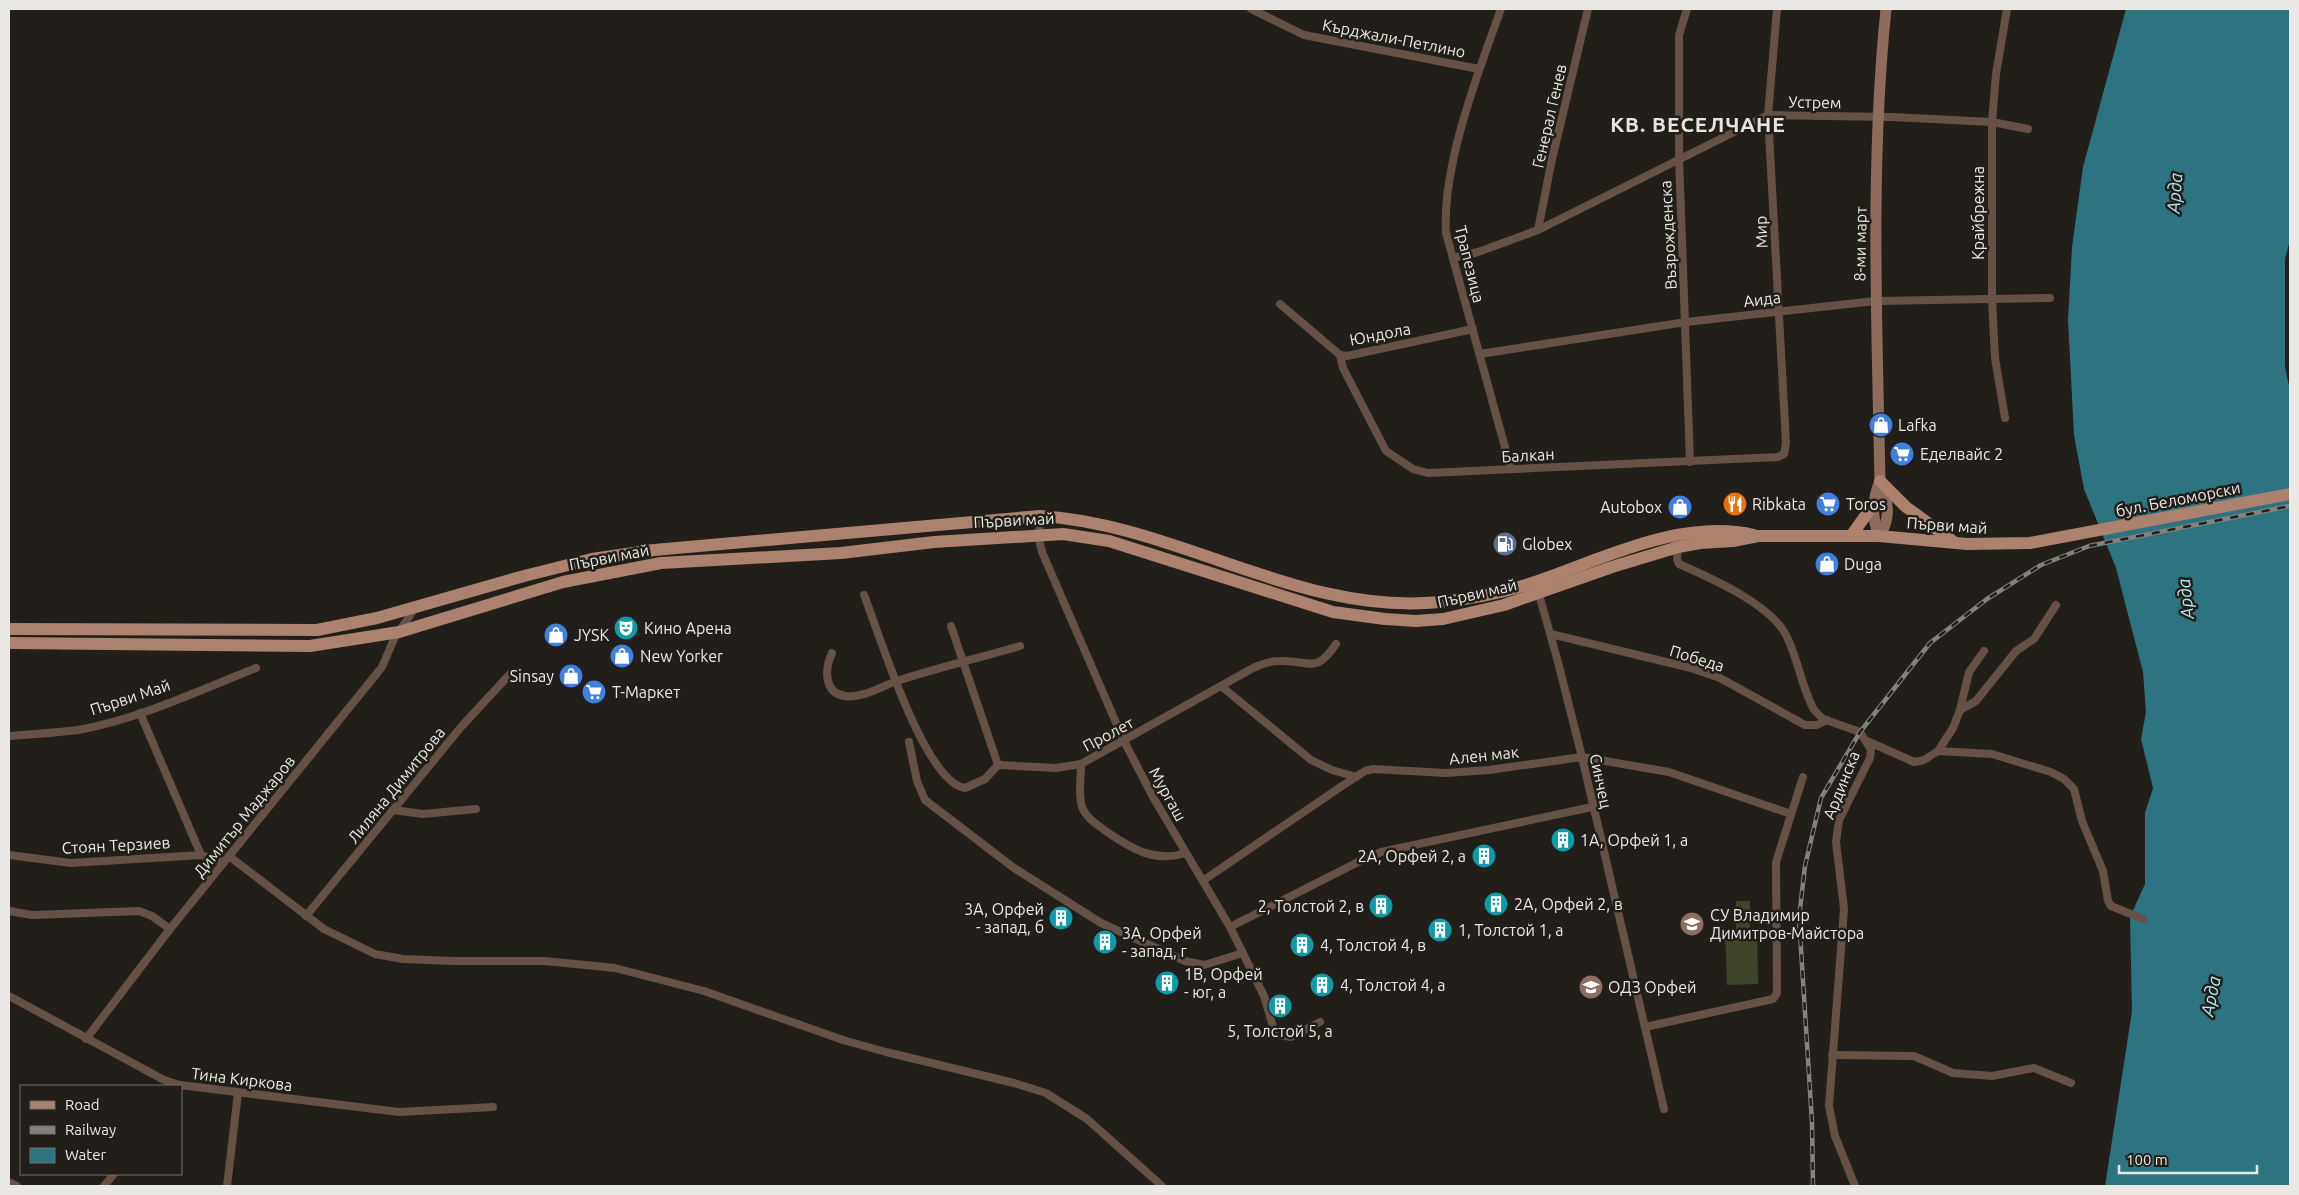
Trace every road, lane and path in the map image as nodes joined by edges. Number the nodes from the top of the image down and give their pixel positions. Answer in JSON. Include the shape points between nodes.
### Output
{"nodes":[{"id":1,"x":1251,"y":9,"type":"edge"},
{"id":2,"x":1501,"y":9,"type":"edge"},
{"id":3,"x":1588,"y":9,"type":"edge"},
{"id":4,"x":1687,"y":9,"type":"edge"},
{"id":5,"x":1776,"y":9,"type":"edge"},
{"id":6,"x":1886,"y":9,"type":"edge"},
{"id":7,"x":2007,"y":9,"type":"edge"},
{"id":8,"x":1479,"y":68,"type":"junction"},
{"id":9,"x":1768,"y":114,"type":"junction"},
{"id":10,"x":1878,"y":117,"type":"junction"},
{"id":11,"x":1992,"y":122,"type":"junction"},
{"id":12,"x":2028,"y":129,"type":"dead end"},
{"id":13,"x":1679,"y":158,"type":"junction"},
{"id":14,"x":1538,"y":230,"type":"junction"},
{"id":15,"x":1453,"y":258,"type":"junction"},
{"id":16,"x":2050,"y":298,"type":"dead end"},
{"id":17,"x":1875,"y":300,"type":"junction"},
{"id":18,"x":1992,"y":300,"type":"junction"},
{"id":19,"x":1280,"y":304,"type":"dead end"},
{"id":20,"x":1779,"y":310,"type":"junction"},
{"id":21,"x":1686,"y":322,"type":"junction"},
{"id":22,"x":1473,"y":329,"type":"junction"},
{"id":23,"x":1480,"y":354,"type":"junction"},
{"id":24,"x":1340,"y":355,"type":"junction"},
{"id":25,"x":2005,"y":418,"type":"dead end"},
{"id":26,"x":1784,"y":454,"type":"joint"},
{"id":27,"x":1690,"y":462,"type":"junction"},
{"id":28,"x":1510,"y":469,"type":"junction"},
{"id":29,"x":1880,"y":481,"type":"junction"},
{"id":30,"x":2290,"y":494,"type":"edge"},
{"id":31,"x":1873,"y":505,"type":"junction"},
{"id":32,"x":1040,"y":516,"type":"junction"},
{"id":33,"x":1039,"y":534,"type":"junction"},
{"id":34,"x":1758,"y":536,"type":"junction"},
{"id":35,"x":1851,"y":536,"type":"junction"},
{"id":36,"x":1879,"y":536,"type":"junction"},
{"id":37,"x":2073,"y":536,"type":"joint"},
{"id":38,"x":1956,"y":544,"type":"junction"},
{"id":39,"x":1678,"y":547,"type":"junction"},
{"id":40,"x":1537,"y":588,"type":"junction"},
{"id":41,"x":864,"y":595,"type":"dead end"},
{"id":42,"x":2056,"y":605,"type":"dead end"},
{"id":43,"x":416,"y":607,"type":"junction"},
{"id":44,"x":951,"y":626,"type":"dead end"},
{"id":45,"x":9,"y":629,"type":"edge"},
{"id":46,"x":399,"y":632,"type":"junction"},
{"id":47,"x":1551,"y":634,"type":"junction"},
{"id":48,"x":9,"y":643,"type":"edge"},
{"id":49,"x":1336,"y":644,"type":"dead end"},
{"id":50,"x":1020,"y":646,"type":"dead end"},
{"id":51,"x":1984,"y":651,"type":"dead end"},
{"id":52,"x":832,"y":653,"type":"dead end"},
{"id":53,"x":961,"y":662,"type":"junction"},
{"id":54,"x":256,"y":668,"type":"dead end"},
{"id":55,"x":510,"y":674,"type":"dead end"},
{"id":56,"x":896,"y":682,"type":"junction"},
{"id":57,"x":1221,"y":686,"type":"junction"},
{"id":58,"x":1960,"y":710,"type":"junction"},
{"id":59,"x":140,"y":713,"type":"junction"},
{"id":60,"x":1827,"y":720,"type":"junction"},
{"id":61,"x":9,"y":736,"type":"edge"},
{"id":62,"x":1124,"y":741,"type":"junction"},
{"id":63,"x":909,"y":742,"type":"dead end"},
{"id":64,"x":1867,"y":742,"type":"junction"},
{"id":65,"x":1938,"y":751,"type":"junction"},
{"id":66,"x":1582,"y":757,"type":"junction"},
{"id":67,"x":1081,"y":764,"type":"junction"},
{"id":68,"x":998,"y":765,"type":"junction"},
{"id":69,"x":1356,"y":777,"type":"junction"},
{"id":70,"x":1803,"y":777,"type":"dead end"},
{"id":71,"x":1592,"y":807,"type":"junction"},
{"id":72,"x":476,"y":809,"type":"dead end"},
{"id":73,"x":393,"y":810,"type":"junction"},
{"id":74,"x":1791,"y":814,"type":"junction"},
{"id":75,"x":1186,"y":853,"type":"junction"},
{"id":76,"x":9,"y":854,"type":"edge"},
{"id":77,"x":201,"y":855,"type":"junction"},
{"id":78,"x":226,"y":859,"type":"junction"},
{"id":79,"x":1204,"y":880,"type":"junction"},
{"id":80,"x":9,"y":910,"type":"edge"},
{"id":81,"x":306,"y":916,"type":"junction"},
{"id":82,"x":2143,"y":919,"type":"dead end"},
{"id":83,"x":1230,"y":928,"type":"junction"},
{"id":84,"x":170,"y":930,"type":"junction"},
{"id":85,"x":1243,"y":953,"type":"junction"},
{"id":86,"x":9,"y":996,"type":"edge"},
{"id":87,"x":1320,"y":1022,"type":"dead end"},
{"id":88,"x":1645,"y":1027,"type":"junction"},
{"id":89,"x":86,"y":1039,"type":"junction"},
{"id":90,"x":1832,"y":1055,"type":"junction"},
{"id":91,"x":2071,"y":1083,"type":"dead end"},
{"id":92,"x":176,"y":1085,"type":"edge"},
{"id":93,"x":182,"y":1086,"type":"edge"},
{"id":94,"x":238,"y":1093,"type":"junction"},
{"id":95,"x":493,"y":1107,"type":"dead end"},
{"id":96,"x":1664,"y":1109,"type":"dead end"},
{"id":97,"x":113,"y":1175,"type":"edge"},
{"id":98,"x":9,"y":1182,"type":"edge"},
{"id":99,"x":17,"y":1186,"type":"edge"},
{"id":100,"x":104,"y":1186,"type":"edge"},
{"id":101,"x":227,"y":1186,"type":"edge"},
{"id":102,"x":1162,"y":1186,"type":"edge"},
{"id":103,"x":1855,"y":1186,"type":"edge"}],
"edges":[{"from":1,"to":8,"type":"street","name":"Кърджали-Петлино","via":[[1304,35]]},
{"from":2,"to":8,"type":"street","name":"Трапезица"},
{"from":3,"to":14,"type":"street","name":"Генерал Генев"},
{"from":4,"to":13,"type":"street","name":"Възрожденска","via":[[1679,41]]},
{"from":5,"to":9,"type":"street","name":"Мир"},
{"from":6,"to":10,"type":"main road","name":"8-ми март"},
{"from":7,"to":11,"type":"street","name":"Крайбрежна"},
{"from":8,"to":15,"type":"street","name":"Трапезица","via":[[1456,150],[1448,193],[1446,233]]},
{"from":9,"to":10,"type":"street","name":"Устрем"},
{"from":9,"to":13,"type":"street","name":"Устрем"},
{"from":9,"to":20,"type":"street","name":"Мир"},
{"from":10,"to":11,"type":"street","name":"Устрем"},
{"from":10,"to":17,"type":"main road","name":"8-ми март"},
{"from":11,"to":12,"type":"street","name":"Устрем"},
{"from":11,"to":18,"type":"street","name":"Крайбрежна"},
{"from":13,"to":14,"type":"street","name":"Устрем"},
{"from":13,"to":21,"type":"street","name":"Възрожденска"},
{"from":14,"to":15,"type":"street","name":"Устрем"},
{"from":15,"to":22,"type":"street","name":"Трапезица"},
{"from":16,"to":18,"type":"street","name":"Аида"},
{"from":17,"to":18,"type":"street","name":"Аида"},
{"from":17,"to":20,"type":"street","name":"Аида"},
{"from":17,"to":29,"type":"main road","name":"8-ми март"},
{"from":18,"to":25,"type":"street","name":"Крайбрежна","via":[[1995,358]]},
{"from":19,"to":24,"type":"street","name":"Юндола"},
{"from":20,"to":21,"type":"street","name":"Аида"},
{"from":20,"to":26,"type":"street","name":"Мир"},
{"from":21,"to":23,"type":"street","name":"Аида"},
{"from":21,"to":27,"type":"street","name":"Възрожденска"},
{"from":22,"to":23,"type":"street","name":"Трапезица"},
{"from":22,"to":24,"type":"street","name":"Юндола"},
{"from":23,"to":28,"type":"street","name":"Трапезица"},
{"from":24,"to":28,"type":"street","name":"Балкан","via":[[1343,368],[1380,442],[1392,456],[1412,469],[1428,473]]},
{"from":26,"to":27,"type":"street","name":"Балкан"},
{"from":27,"to":28,"type":"street","name":"Балкан"},
{"from":29,"to":31,"type":"main road"},
{"from":29,"to":36,"type":"main road","via":[[1888,514],[1886,528]]},
{"from":29,"to":38,"type":"main road","via":[[1906,508]]},
{"from":30,"to":37,"type":"main road","name":"бул. Беломорски"},
{"from":31,"to":35,"type":"main road"},
{"from":31,"to":36,"type":"main road","via":[[1874,525]]},
{"from":32,"to":33,"type":"street","name":"Мургаш"},
{"from":32,"to":40,"type":"main road","name":"Първи май","via":[[1067,517],[1113,526],[1299,588],[1384,604],[1462,600]]},
{"from":32,"to":43,"type":"main road","name":"Първи май","via":[[609,556]]},
{"from":33,"to":40,"type":"main road","name":"Първи май","via":[[1109,541],[1332,612],[1376,618],[1443,619],[1482,612]]},
{"from":33,"to":46,"type":"main road","name":"Първи май","via":[[841,553],[645,566],[556,584]]},
{"from":33,"to":62,"type":"street","name":"Мургаш","via":[[1042,552]]},
{"from":34,"to":35,"type":"main road","name":"Първи май"},
{"from":34,"to":39,"type":"main road","name":"Първи май"},
{"from":34,"to":40,"type":"main road","name":"Първи май","via":[[1733,530],[1696,532],[1668,538],[1630,548]]},
{"from":35,"to":36,"type":"main road","name":"Първи май"},
{"from":36,"to":38,"type":"main road","name":"Първи май"},
{"from":37,"to":38,"type":"main road","name":"Първи май","via":[[2030,543]]},
{"from":39,"to":40,"type":"main road","name":"Първи май"},
{"from":39,"to":60,"type":"street","name":"Ардинска","via":[[1680,564],[1748,599],[1777,621],[1787,636],[1810,702],[1818,715]]},
{"from":40,"to":47,"type":"street","name":"Синчец"},
{"from":41,"to":56,"type":"street"},
{"from":42,"to":58,"type":"street","via":[[2034,639],[2016,651],[1976,701]]},
{"from":43,"to":45,"type":"main road","name":"Първи май","via":[[317,630]]},
{"from":43,"to":46,"type":"street","name":"Димитър Маджаров"},
{"from":44,"to":53,"type":"street"},
{"from":46,"to":48,"type":"main road","name":"Първи май","via":[[310,646]]},
{"from":46,"to":78,"type":"street","name":"Димитър Маджаров","via":[[382,667]]},
{"from":47,"to":60,"type":"street","name":"Победа","via":[[1720,678],[1805,725],[1817,725]]},
{"from":47,"to":66,"type":"street","name":"Синчец"},
{"from":49,"to":57,"type":"street","name":"Пролет","via":[[1326,659],[1317,664],[1266,663]]},
{"from":50,"to":53,"type":"street"},
{"from":51,"to":58,"type":"street","via":[[1968,672]]},
{"from":52,"to":56,"type":"street","via":[[826,664],[826,675],[836,692],[845,696],[855,695]]},
{"from":53,"to":56,"type":"street"},
{"from":53,"to":68,"type":"street"},
{"from":54,"to":59,"type":"street","name":"Първи Май"},
{"from":55,"to":73,"type":"street","name":"Лиляна Димитрова","via":[[461,727]]},
{"from":56,"to":68,"type":"street","via":[[922,740],[941,771],[952,782],[965,788],[974,785]]},
{"from":57,"to":62,"type":"street","name":"Пролет"},
{"from":57,"to":69,"type":"street","via":[[1312,760]]},
{"from":58,"to":65,"type":"street"},
{"from":59,"to":61,"type":"street","name":"Първи Май","via":[[77,730]]},
{"from":59,"to":77,"type":"street"},
{"from":60,"to":64,"type":"street","name":"Ардинска","via":[[1860,732]]},
{"from":62,"to":67,"type":"street","name":"Пролет"},
{"from":62,"to":75,"type":"street","name":"Мургаш"},
{"from":63,"to":85,"type":"street","via":[[917,781],[925,800],[1022,873],[1102,923],[1185,960],[1204,965]]},
{"from":64,"to":65,"type":"street","via":[[1914,762]]},
{"from":64,"to":90,"type":"street","name":"Ардинска","via":[[1870,758],[1842,814],[1836,842],[1844,909]]},
{"from":65,"to":82,"type":"street","via":[[1992,754],[2051,772],[2064,780],[2074,789],[2082,821],[2103,871],[2108,901],[2111,906]]},
{"from":66,"to":69,"type":"street","name":"Ален мак","via":[[1446,773],[1373,769]]},
{"from":66,"to":71,"type":"street","name":"Синчец"},
{"from":66,"to":74,"type":"street","name":"Ален мак","via":[[1669,772]]},
{"from":67,"to":68,"type":"street","name":"Пролет","via":[[1056,768]]},
{"from":67,"to":75,"type":"street","via":[[1082,807],[1098,826],[1143,853],[1161,857]]},
{"from":69,"to":79,"type":"street","name":"Ален мак"},
{"from":70,"to":74,"type":"street"},
{"from":71,"to":83,"type":"street","via":[[1381,852]]},
{"from":71,"to":88,"type":"street","name":"Синчец"},
{"from":72,"to":73,"type":"street","via":[[423,814]]},
{"from":73,"to":81,"type":"street","name":"Лиляна Димитрова"},
{"from":74,"to":88,"type":"street","via":[[1776,862],[1777,993],[1773,999]]},
{"from":75,"to":79,"type":"street","name":"Мургаш"},
{"from":76,"to":77,"type":"street","name":"Стоян Терзиев","via":[[71,863]]},
{"from":77,"to":78,"type":"street","name":"Стоян Терзиев"},
{"from":78,"to":81,"type":"street"},
{"from":78,"to":84,"type":"street","name":"Димитър Маджаров"},
{"from":79,"to":83,"type":"street","name":"Мургаш"},
{"from":80,"to":84,"type":"street","via":[[32,915],[139,911],[152,916]]},
{"from":81,"to":102,"type":"street","via":[[324,929],[376,954],[453,961],[545,961],[615,968],[695,988],[843,1040],[1032,1088],[1068,1105],[1087,1119]]},
{"from":83,"to":85,"type":"street","name":"Мургаш"},
{"from":84,"to":89,"type":"street","name":"Димитър Маджаров"},
{"from":85,"to":87,"type":"street","name":"Мургаш","via":[[1264,996],[1274,1030],[1279,1035],[1291,1037]]},
{"from":86,"to":89,"type":"street","name":"Тина Киркова"},
{"from":88,"to":96,"type":"street","name":"Синчец"},
{"from":89,"to":92,"type":"street","name":"Тина Киркова"},
{"from":90,"to":91,"type":"street","via":[[1914,1056],[1953,1074],[1992,1076],[2034,1068]]},
{"from":90,"to":103,"type":"street","name":"Ардинска","via":[[1828,1088],[1831,1122]]},
{"from":93,"to":94,"type":"street","name":"Тина Киркова"},
{"from":94,"to":95,"type":"street","name":"Тина Киркова","via":[[399,1112]]},
{"from":94,"to":101,"type":"street"},
{"from":97,"to":100,"type":"street"},
{"from":98,"to":99,"type":"street"}]}
